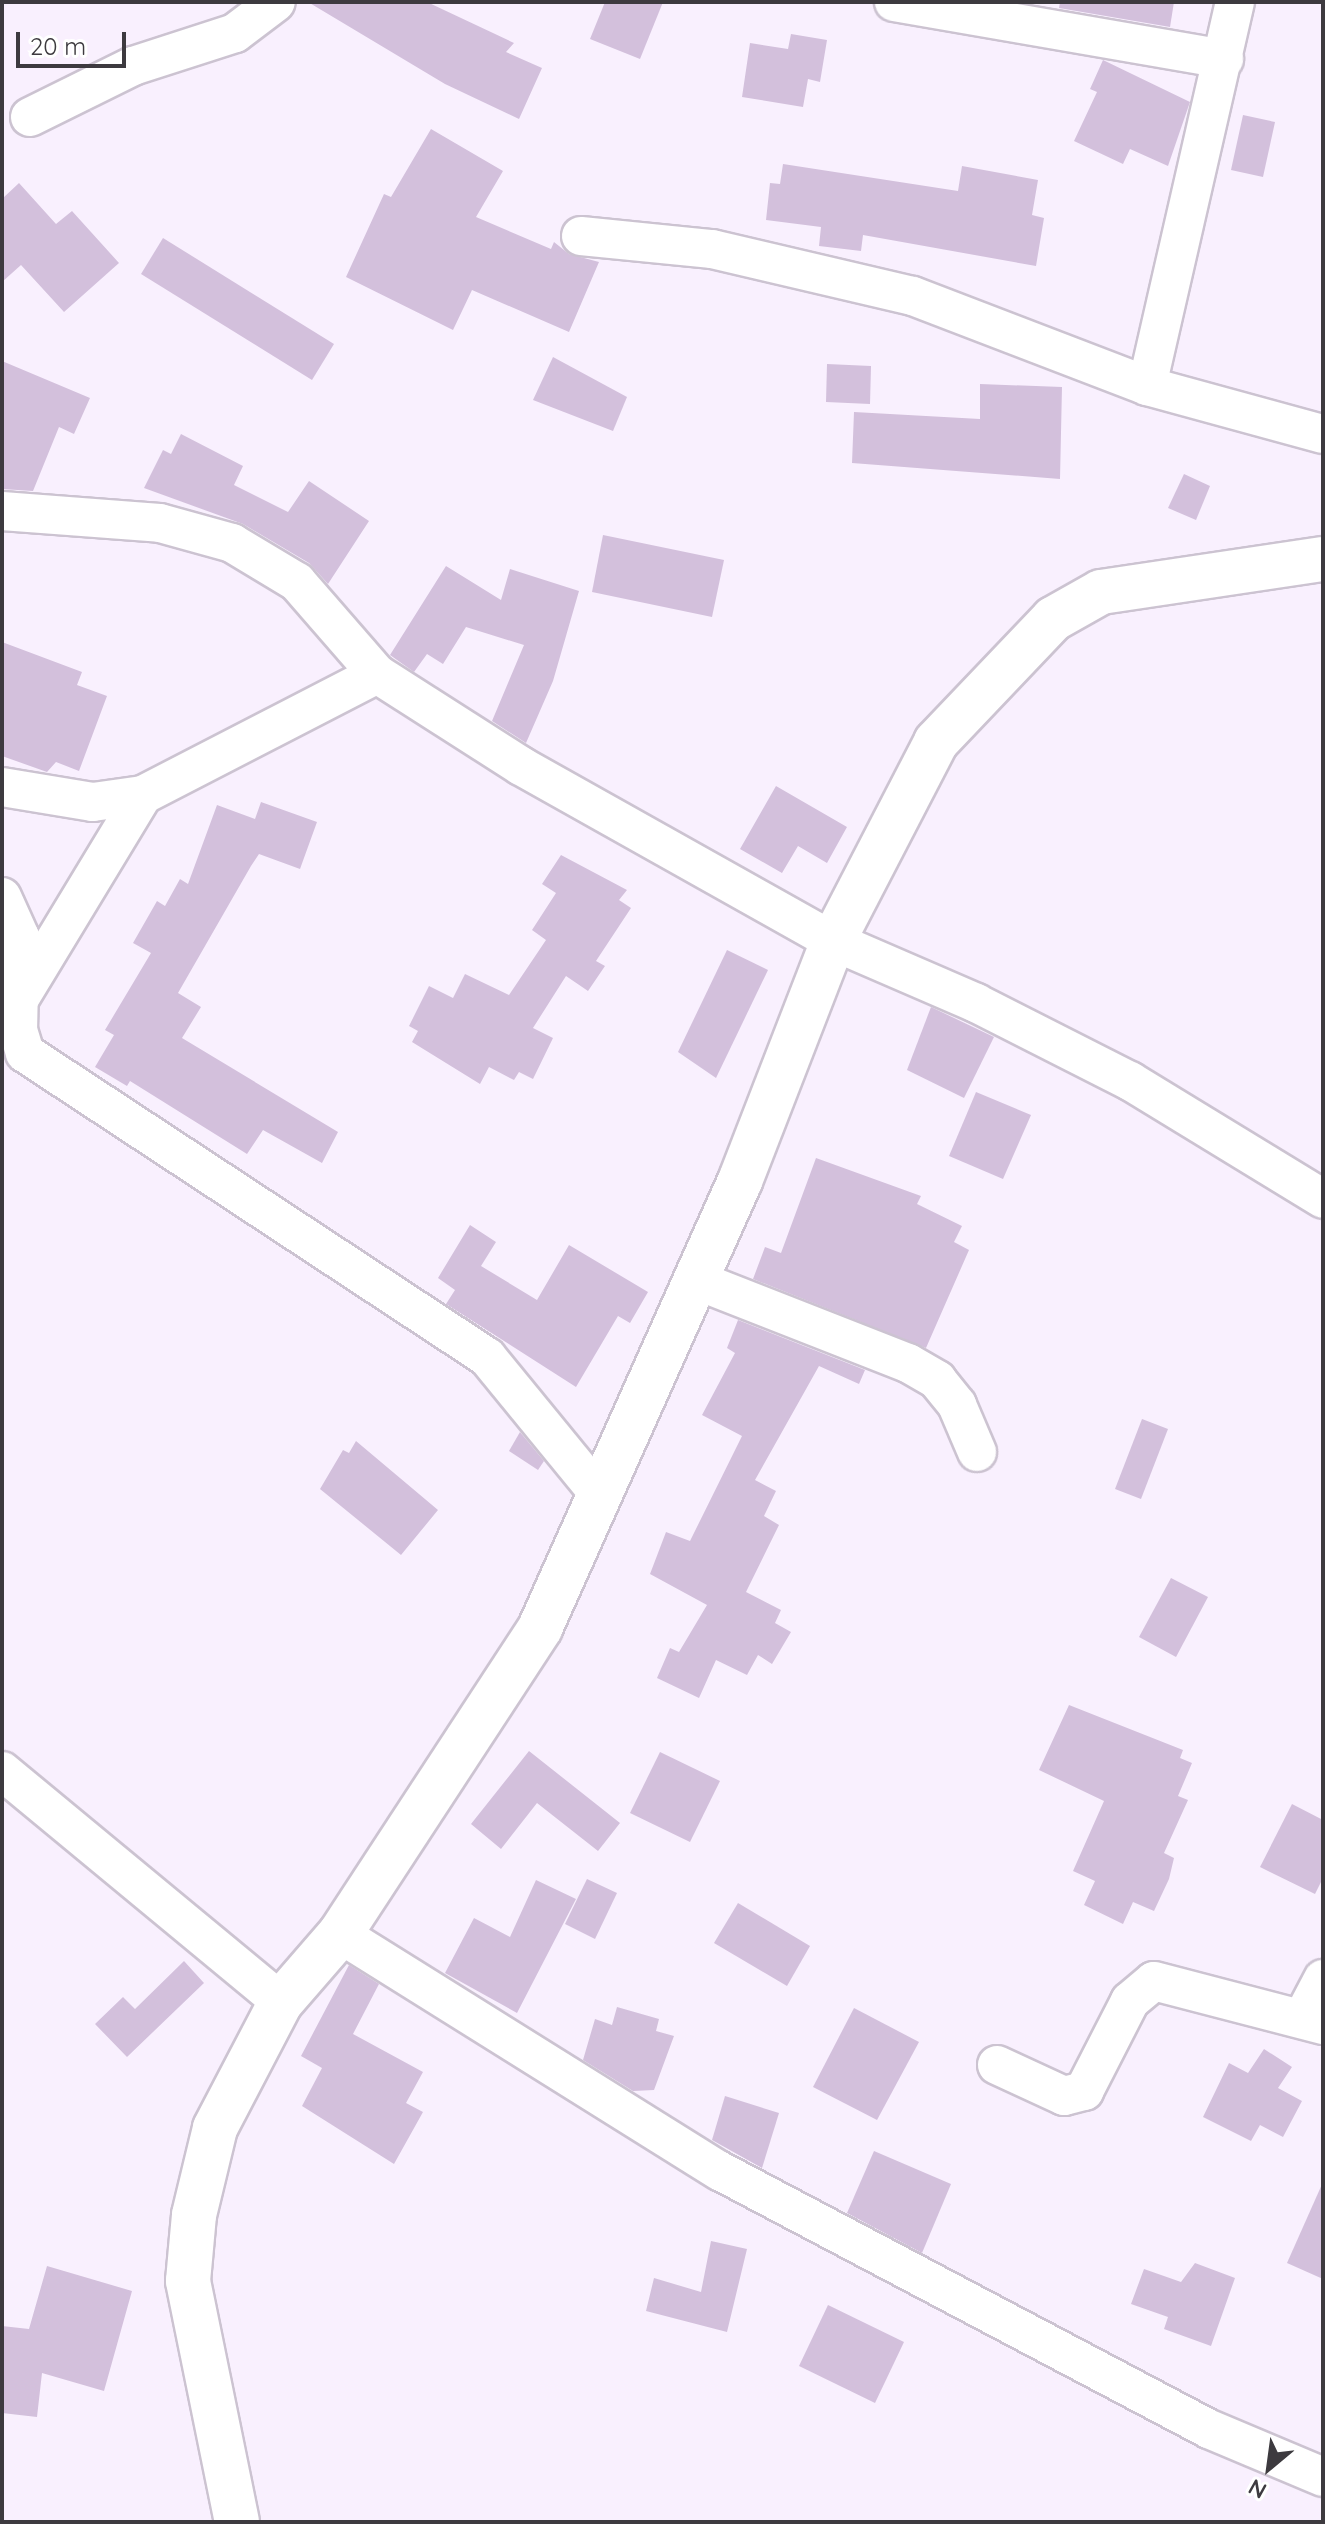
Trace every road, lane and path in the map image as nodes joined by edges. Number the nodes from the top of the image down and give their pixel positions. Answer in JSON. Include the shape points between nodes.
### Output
{"nodes":[{"id":1,"x":276,"y":2,"type":"edge"},
{"id":2,"x":894,"y":2,"type":"edge"},
{"id":3,"x":1235,"y":2,"type":"edge"},
{"id":4,"x":1224,"y":59,"type":"junction"},
{"id":5,"x":30,"y":117,"type":"dead end"},
{"id":6,"x":581,"y":236,"type":"dead end"},
{"id":7,"x":1147,"y":386,"type":"junction"},
{"id":8,"x":1323,"y":434,"type":"edge"},
{"id":9,"x":2,"y":511,"type":"edge"},
{"id":10,"x":1323,"y":559,"type":"edge"},
{"id":11,"x":377,"y":674,"type":"junction"},
{"id":12,"x":2,"y":787,"type":"edge"},
{"id":13,"x":143,"y":795,"type":"junction"},
{"id":14,"x":2,"y":897,"type":"edge"},
{"id":15,"x":833,"y":941,"type":"junction"},
{"id":16,"x":20,"y":998,"type":"junction"},
{"id":17,"x":1323,"y":1199,"type":"edge"},
{"id":18,"x":696,"y":1280,"type":"junction"},
{"id":19,"x":977,"y":1452,"type":"dead end"},
{"id":20,"x":600,"y":1495,"type":"junction"},
{"id":21,"x":2,"y":1771,"type":"edge"},
{"id":22,"x":340,"y":1934,"type":"junction"},
{"id":23,"x":1323,"y":1979,"type":"edge"},
{"id":24,"x":281,"y":2002,"type":"junction"},
{"id":25,"x":1313,"y":2021,"type":"edge"},
{"id":26,"x":997,"y":2065,"type":"dead end"},
{"id":27,"x":1323,"y":2477,"type":"edge"},
{"id":28,"x":237,"y":2522,"type":"edge"}],
"edges":[{"from":1,"to":5,"type":"street","via":[[235,33],[133,66]]},
{"from":2,"to":4,"type":"street"},
{"from":3,"to":4,"type":"street"},
{"from":4,"to":7,"type":"street"},
{"from":6,"to":7,"type":"street","via":[[712,249],[913,296]]},
{"from":7,"to":8,"type":"street"},
{"from":9,"to":11,"type":"street","via":[[160,523],[232,543],[297,582]]},
{"from":10,"to":15,"type":"street","via":[[1101,592],[1053,619],[936,742]]},
{"from":11,"to":13,"type":"street"},
{"from":11,"to":15,"type":"street","via":[[587,805]]},
{"from":12,"to":13,"type":"street","via":[[93,802]]},
{"from":13,"to":16,"type":"street"},
{"from":14,"to":16,"type":"street","via":[[20,937]]},
{"from":15,"to":17,"type":"street","via":[[976,1003],[1130,1081]]},
{"from":15,"to":18,"type":"street"},
{"from":16,"to":20,"type":"street","via":[[18,1030],[25,1053],[487,1357]]},
{"from":18,"to":19,"type":"street","via":[[908,1363],[937,1380],[957,1405]]},
{"from":18,"to":20,"type":"street"},
{"from":20,"to":22,"type":"street","via":[[540,1628]]},
{"from":21,"to":24,"type":"street"},
{"from":22,"to":24,"type":"street"},
{"from":22,"to":27,"type":"street","via":[[720,2171],[1209,2429]]},
{"from":23,"to":25,"type":"street"},
{"from":24,"to":28,"type":"street","via":[[215,2128],[194,2215],[189,2268],[193,2326]]},
{"from":25,"to":26,"type":"street","via":[[1154,1981],[1130,2001],[1084,2091],[1064,2096]]}]}
